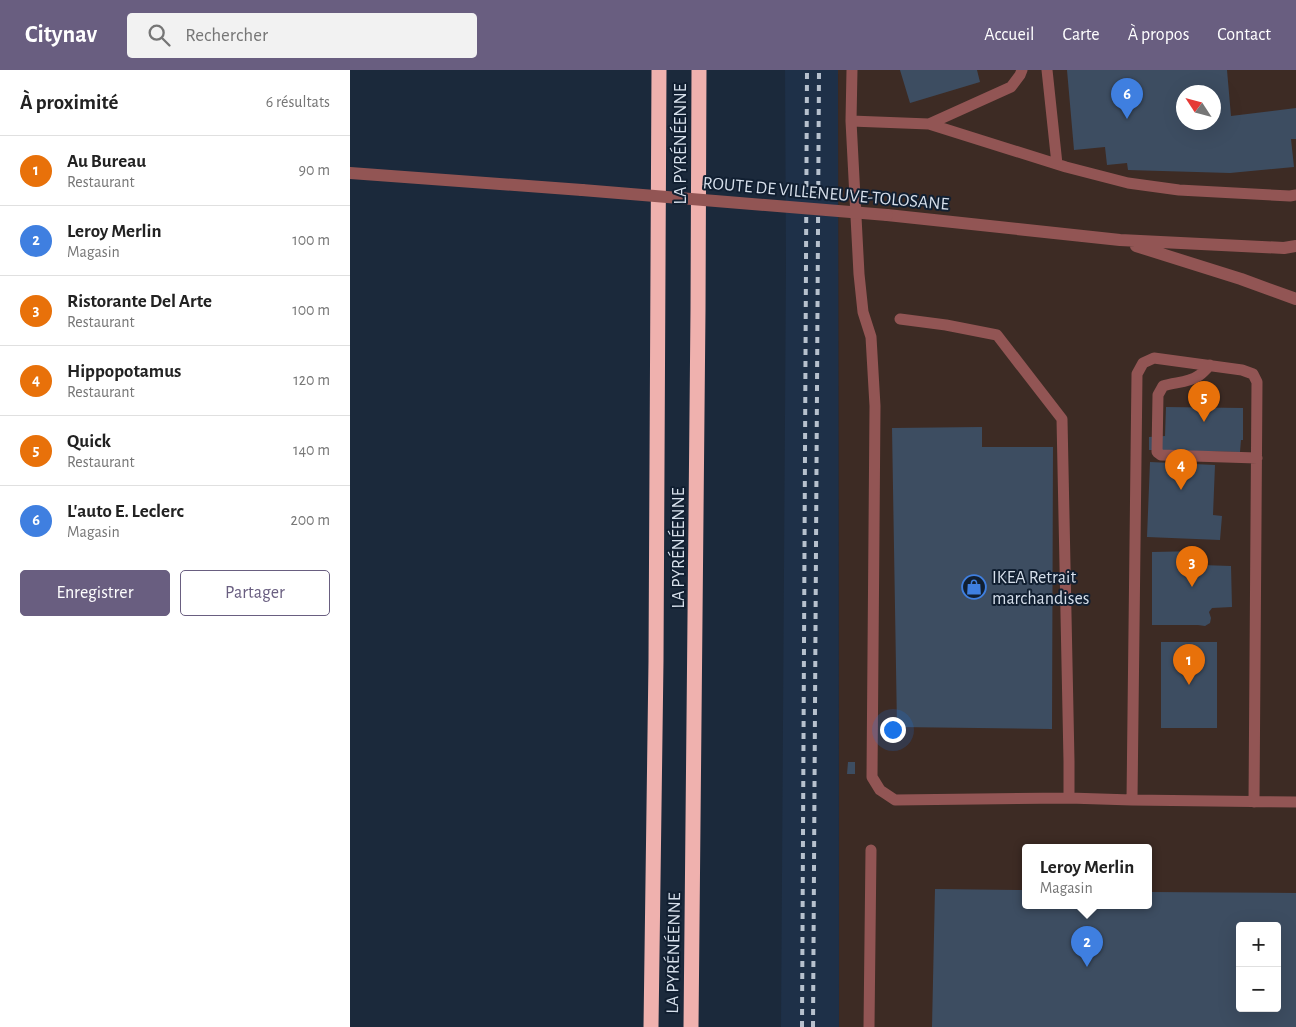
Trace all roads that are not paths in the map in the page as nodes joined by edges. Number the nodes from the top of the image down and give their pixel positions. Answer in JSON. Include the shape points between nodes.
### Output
{"nodes":[{"id":1,"x":659,"y":70,"type":"edge"},
{"id":2,"x":699,"y":70,"type":"edge"},
{"id":3,"x":852,"y":70,"type":"edge"},
{"id":4,"x":1022,"y":70,"type":"edge"},
{"id":5,"x":1047,"y":70,"type":"edge"},
{"id":6,"x":851,"y":121,"type":"junction"},
{"id":7,"x":929,"y":124,"type":"junction"},
{"id":8,"x":1057,"y":164,"type":"junction"},
{"id":9,"x":350,"y":173,"type":"edge"},
{"id":10,"x":1296,"y":195,"type":"edge"},
{"id":11,"x":1120,"y":240,"type":"junction"},
{"id":12,"x":1296,"y":246,"type":"edge"},
{"id":13,"x":1296,"y":299,"type":"edge"},
{"id":14,"x":900,"y":319,"type":"dead end"},
{"id":15,"x":1210,"y":365,"type":"junction"},
{"id":16,"x":1256,"y":458,"type":"junction"},
{"id":17,"x":1069,"y":798,"type":"junction"},
{"id":18,"x":1132,"y":800,"type":"junction"},
{"id":19,"x":1254,"y":802,"type":"junction"},
{"id":20,"x":1296,"y":802,"type":"edge"},
{"id":21,"x":871,"y":850,"type":"dead end"},
{"id":22,"x":652,"y":1027,"type":"edge"},
{"id":23,"x":691,"y":1027,"type":"edge"},
{"id":24,"x":869,"y":1027,"type":"edge"}],
"edges":[{"from":1,"to":22,"type":"highway","name":"LA PYRÉNÉENNE"},
{"from":2,"to":23,"type":"highway","name":"LA PYRÉNÉENNE"},
{"from":3,"to":6,"type":"lane"},
{"from":4,"to":7,"type":"lane","via":[[1011,87]]},
{"from":5,"to":8,"type":"lane"},
{"from":6,"to":7,"type":"lane"},
{"from":6,"to":17,"type":"lane","via":[[859,274],[863,312],[871,337],[874,406],[872,777],[880,790],[895,800]]},
{"from":7,"to":8,"type":"lane"},
{"from":8,"to":10,"type":"lane","via":[[1128,183],[1179,190]]},
{"from":9,"to":11,"type":"street","name":"ROUTE DE VILLENEUVE-TOLOSANE","bridge":true,"via":[[888,215]]},
{"from":11,"to":12,"type":"street","name":"ROUTE DE VILLENEUVE-TOLOSANE"},
{"from":11,"to":13,"type":"street","name":"ROUTE DE VILLENEUVE-TOLOSANE"},
{"from":14,"to":17,"type":"lane","via":[[997,335],[1062,419]]},
{"from":15,"to":16,"type":"lane","via":[[1242,370],[1253,374],[1257,382]]},
{"from":15,"to":16,"type":"lane","via":[[1198,376],[1163,386],[1158,395],[1157,452],[1161,455]]},
{"from":15,"to":18,"type":"lane","via":[[1154,358],[1143,363],[1137,374]]},
{"from":16,"to":19,"type":"lane"},
{"from":17,"to":18,"type":"lane"},
{"from":18,"to":19,"type":"lane"},
{"from":19,"to":20,"type":"lane"},
{"from":21,"to":24,"type":"lane"}]}
